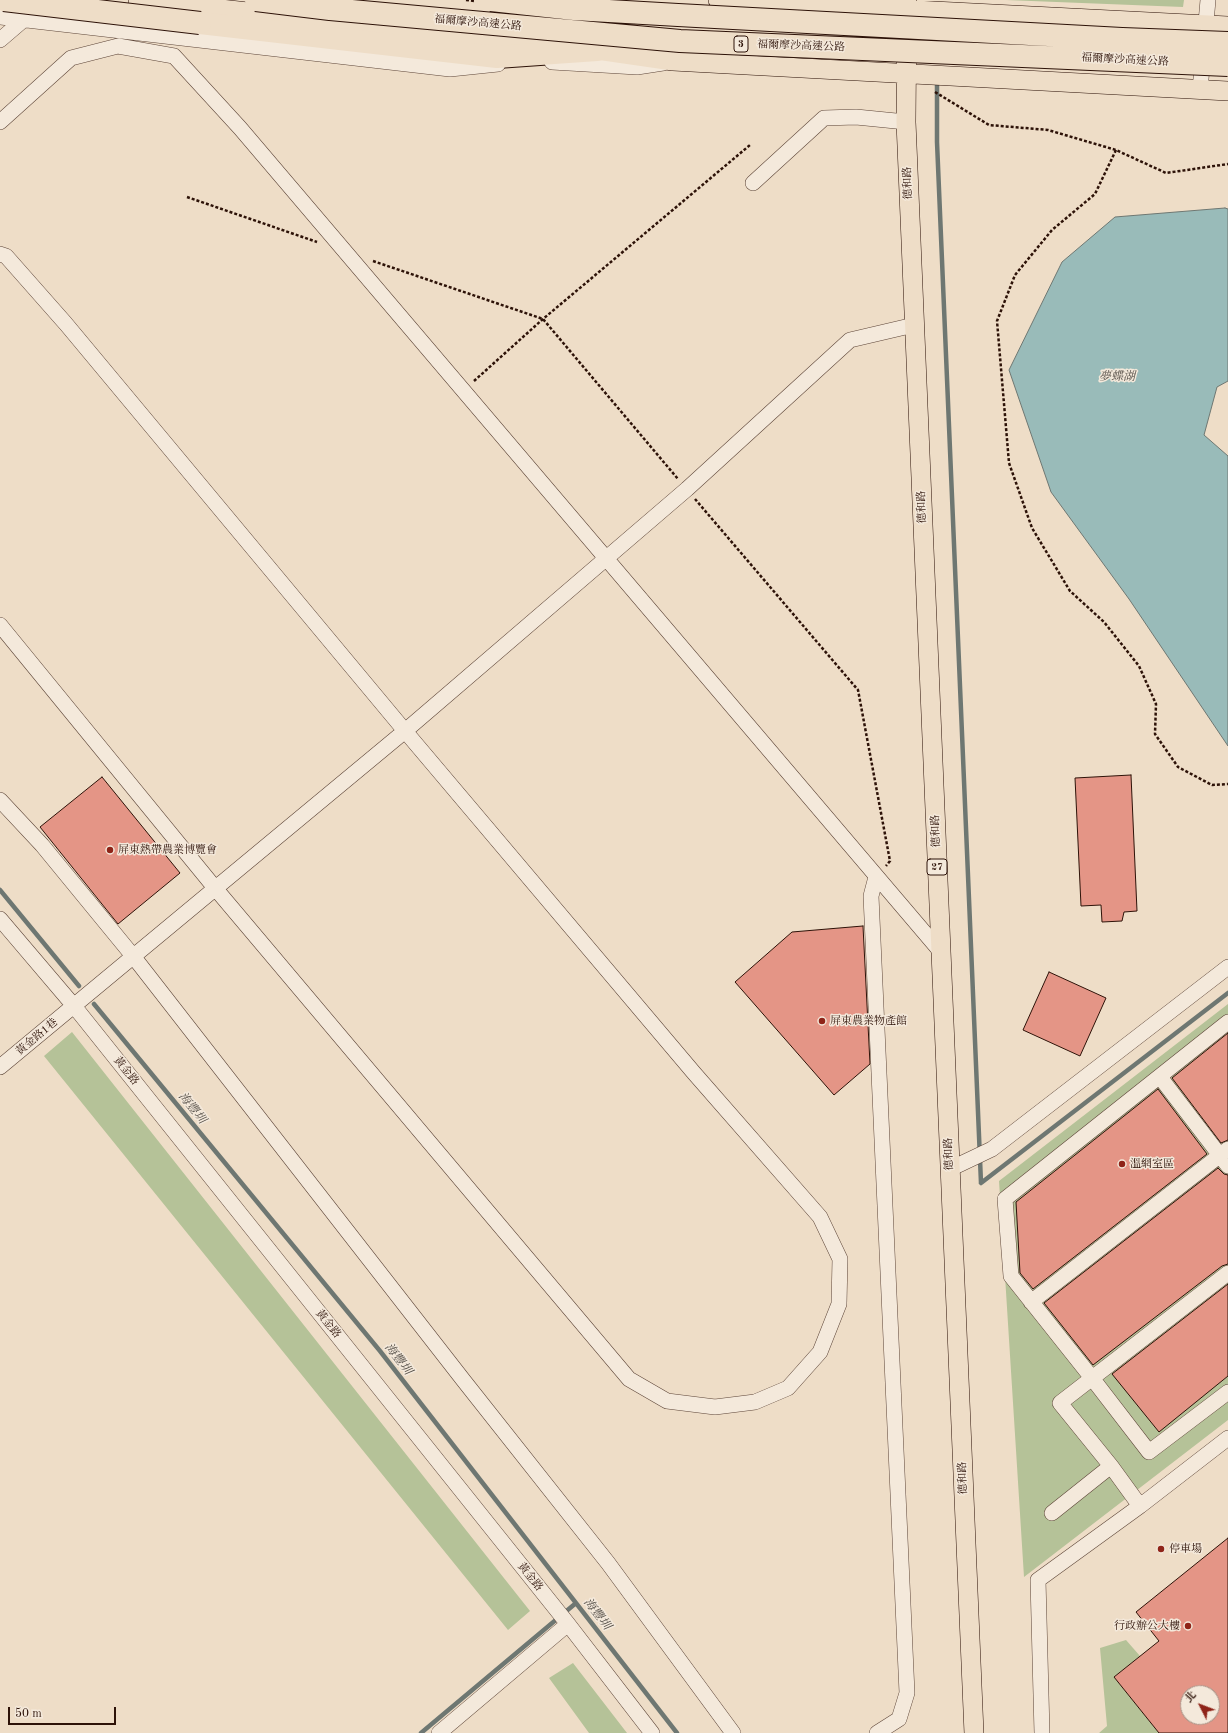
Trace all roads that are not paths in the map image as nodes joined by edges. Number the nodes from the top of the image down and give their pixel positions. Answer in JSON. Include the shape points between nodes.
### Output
{"nodes":[{"id":1,"x":4,"y":0,"type":"edge"},
{"id":2,"x":48,"y":0,"type":"edge"},
{"id":3,"x":138,"y":0,"type":"edge"},
{"id":4,"x":256,"y":0,"type":"edge"},
{"id":5,"x":491,"y":0,"type":"edge"},
{"id":6,"x":718,"y":0,"type":"edge"},
{"id":7,"x":1208,"y":0,"type":"edge"},
{"id":8,"x":907,"y":5,"type":"edge"},
{"id":9,"x":0,"y":17,"type":"edge"},
{"id":10,"x":24,"y":20,"type":"junction"},
{"id":11,"x":1206,"y":25,"type":"junction"},
{"id":12,"x":1228,"y":26,"type":"edge"},
{"id":13,"x":0,"y":40,"type":"edge"},
{"id":14,"x":1228,"y":43,"type":"edge"},
{"id":15,"x":597,"y":50,"type":"junction"},
{"id":16,"x":673,"y":61,"type":"junction"},
{"id":17,"x":1228,"y":65,"type":"edge"},
{"id":18,"x":906,"y":74,"type":"junction"},
{"id":19,"x":1200,"y":90,"type":"junction"},
{"id":20,"x":1228,"y":91,"type":"edge"},
{"id":21,"x":0,"y":122,"type":"edge"},
{"id":22,"x":906,"y":122,"type":"junction"},
{"id":23,"x":753,"y":183,"type":"dead end"},
{"id":24,"x":0,"y":254,"type":"edge"},
{"id":25,"x":914,"y":325,"type":"junction"},
{"id":26,"x":606,"y":559,"type":"junction"},
{"id":27,"x":0,"y":625,"type":"edge"},
{"id":28,"x":405,"y":731,"type":"junction"},
{"id":29,"x":0,"y":800,"type":"edge"},
{"id":30,"x":876,"y":877,"type":"junction"},
{"id":31,"x":215,"y":888,"type":"junction"},
{"id":32,"x":0,"y":919,"type":"edge"},
{"id":33,"x":941,"y":952,"type":"junction"},
{"id":34,"x":133,"y":956,"type":"junction"},
{"id":35,"x":1228,"y":967,"type":"edge"},
{"id":36,"x":74,"y":1006,"type":"junction"},
{"id":37,"x":1228,"y":1022,"type":"edge"},
{"id":38,"x":0,"y":1067,"type":"edge"},
{"id":39,"x":1160,"y":1077,"type":"junction"},
{"id":40,"x":1225,"y":1157,"type":"edge"},
{"id":41,"x":950,"y":1169,"type":"junction"},
{"id":42,"x":1228,"y":1273,"type":"edge"},
{"id":43,"x":1031,"y":1302,"type":"junction"},
{"id":44,"x":1092,"y":1378,"type":"junction"},
{"id":45,"x":1228,"y":1392,"type":"edge"},
{"id":46,"x":1228,"y":1438,"type":"edge"},
{"id":47,"x":1111,"y":1466,"type":"junction"},
{"id":48,"x":1140,"y":1506,"type":"junction"},
{"id":49,"x":1052,"y":1513,"type":"dead end"},
{"id":50,"x":568,"y":1624,"type":"junction"},
{"id":51,"x":439,"y":1733,"type":"edge"},
{"id":52,"x":652,"y":1733,"type":"edge"},
{"id":53,"x":732,"y":1733,"type":"edge"},
{"id":54,"x":877,"y":1733,"type":"edge"},
{"id":55,"x":974,"y":1733,"type":"edge"},
{"id":56,"x":1042,"y":1733,"type":"edge"}],
"edges":[{"from":1,"to":15,"type":"highway","bridge":true,"via":[[498,57]]},
{"from":2,"to":10,"type":"street"},
{"from":3,"to":15,"type":"main road"},
{"from":4,"to":17,"type":"highway","name":"福爾摩沙高速公路","number":"3","bridge":true,"via":[[680,41]]},
{"from":5,"to":14,"type":"highway","name":"福爾摩沙高速公路","bridge":true,"via":[[574,9],[1122,40]]},
{"from":6,"to":8,"type":"main road"},
{"from":7,"to":11,"type":"street"},
{"from":8,"to":11,"type":"main road"},
{"from":8,"to":18,"type":"main road","name":"德和路","number":"27"},
{"from":9,"to":10,"type":"street"},
{"from":10,"to":13,"type":"street"},
{"from":10,"to":16,"type":"street","via":[[450,69],[508,62],[546,61],[637,67]]},
{"from":11,"to":12,"type":"main road"},
{"from":11,"to":19,"type":"street"},
{"from":15,"to":16,"type":"main road"},
{"from":16,"to":18,"type":"main road"},
{"from":18,"to":19,"type":"main road"},
{"from":18,"to":22,"type":"main road","name":"德和路","number":"27"},
{"from":19,"to":20,"type":"main road"},
{"from":21,"to":26,"type":"street","via":[[71,58],[118,46],[174,56],[240,128]]},
{"from":22,"to":23,"type":"street","via":[[856,117],[824,118]]},
{"from":22,"to":25,"type":"main road","name":"德和路","number":"27"},
{"from":24,"to":28,"type":"street","via":[[6,256],[66,324]]},
{"from":25,"to":26,"type":"street","name":"黃金路1巷","via":[[850,340],[687,490]]},
{"from":25,"to":33,"type":"main road","name":"德和路","number":"27"},
{"from":26,"to":28,"type":"street","name":"黃金路1巷"},
{"from":26,"to":30,"type":"street"},
{"from":27,"to":31,"type":"street"},
{"from":28,"to":31,"type":"street","name":"黃金路1巷"},
{"from":28,"to":31,"type":"street","via":[[694,1073],[820,1217],[840,1259],[839,1304],[820,1352],[788,1388],[755,1402],[715,1407],[667,1401],[629,1379]]},
{"from":29,"to":34,"type":"street","via":[[42,845]]},
{"from":30,"to":33,"type":"street"},
{"from":30,"to":54,"type":"street","via":[[871,896],[907,1693],[899,1719]]},
{"from":31,"to":34,"type":"street","name":"黃金路1巷"},
{"from":32,"to":36,"type":"street","name":"黃金路"},
{"from":33,"to":41,"type":"main road","name":"德和路","number":"27"},
{"from":34,"to":36,"type":"street","name":"黃金路1巷"},
{"from":34,"to":53,"type":"street","via":[[608,1563]]},
{"from":35,"to":41,"type":"street","via":[[992,1149]]},
{"from":36,"to":38,"type":"street","name":"黃金路1巷"},
{"from":36,"to":50,"type":"street","name":"黃金路"},
{"from":37,"to":39,"type":"street"},
{"from":39,"to":40,"type":"street"},
{"from":39,"to":43,"type":"street","via":[[1005,1200],[1011,1276]]},
{"from":40,"to":43,"type":"street"},
{"from":41,"to":55,"type":"main road","name":"德和路","number":"27"},
{"from":42,"to":44,"type":"street"},
{"from":43,"to":44,"type":"street"},
{"from":44,"to":45,"type":"street","via":[[1149,1452]]},
{"from":44,"to":47,"type":"street","via":[[1060,1403]]},
{"from":46,"to":48,"type":"street"},
{"from":47,"to":48,"type":"street"},
{"from":47,"to":49,"type":"street"},
{"from":48,"to":56,"type":"street","via":[[1038,1580]]},
{"from":50,"to":51,"type":"street"},
{"from":50,"to":52,"type":"street","name":"黃金路"}]}
